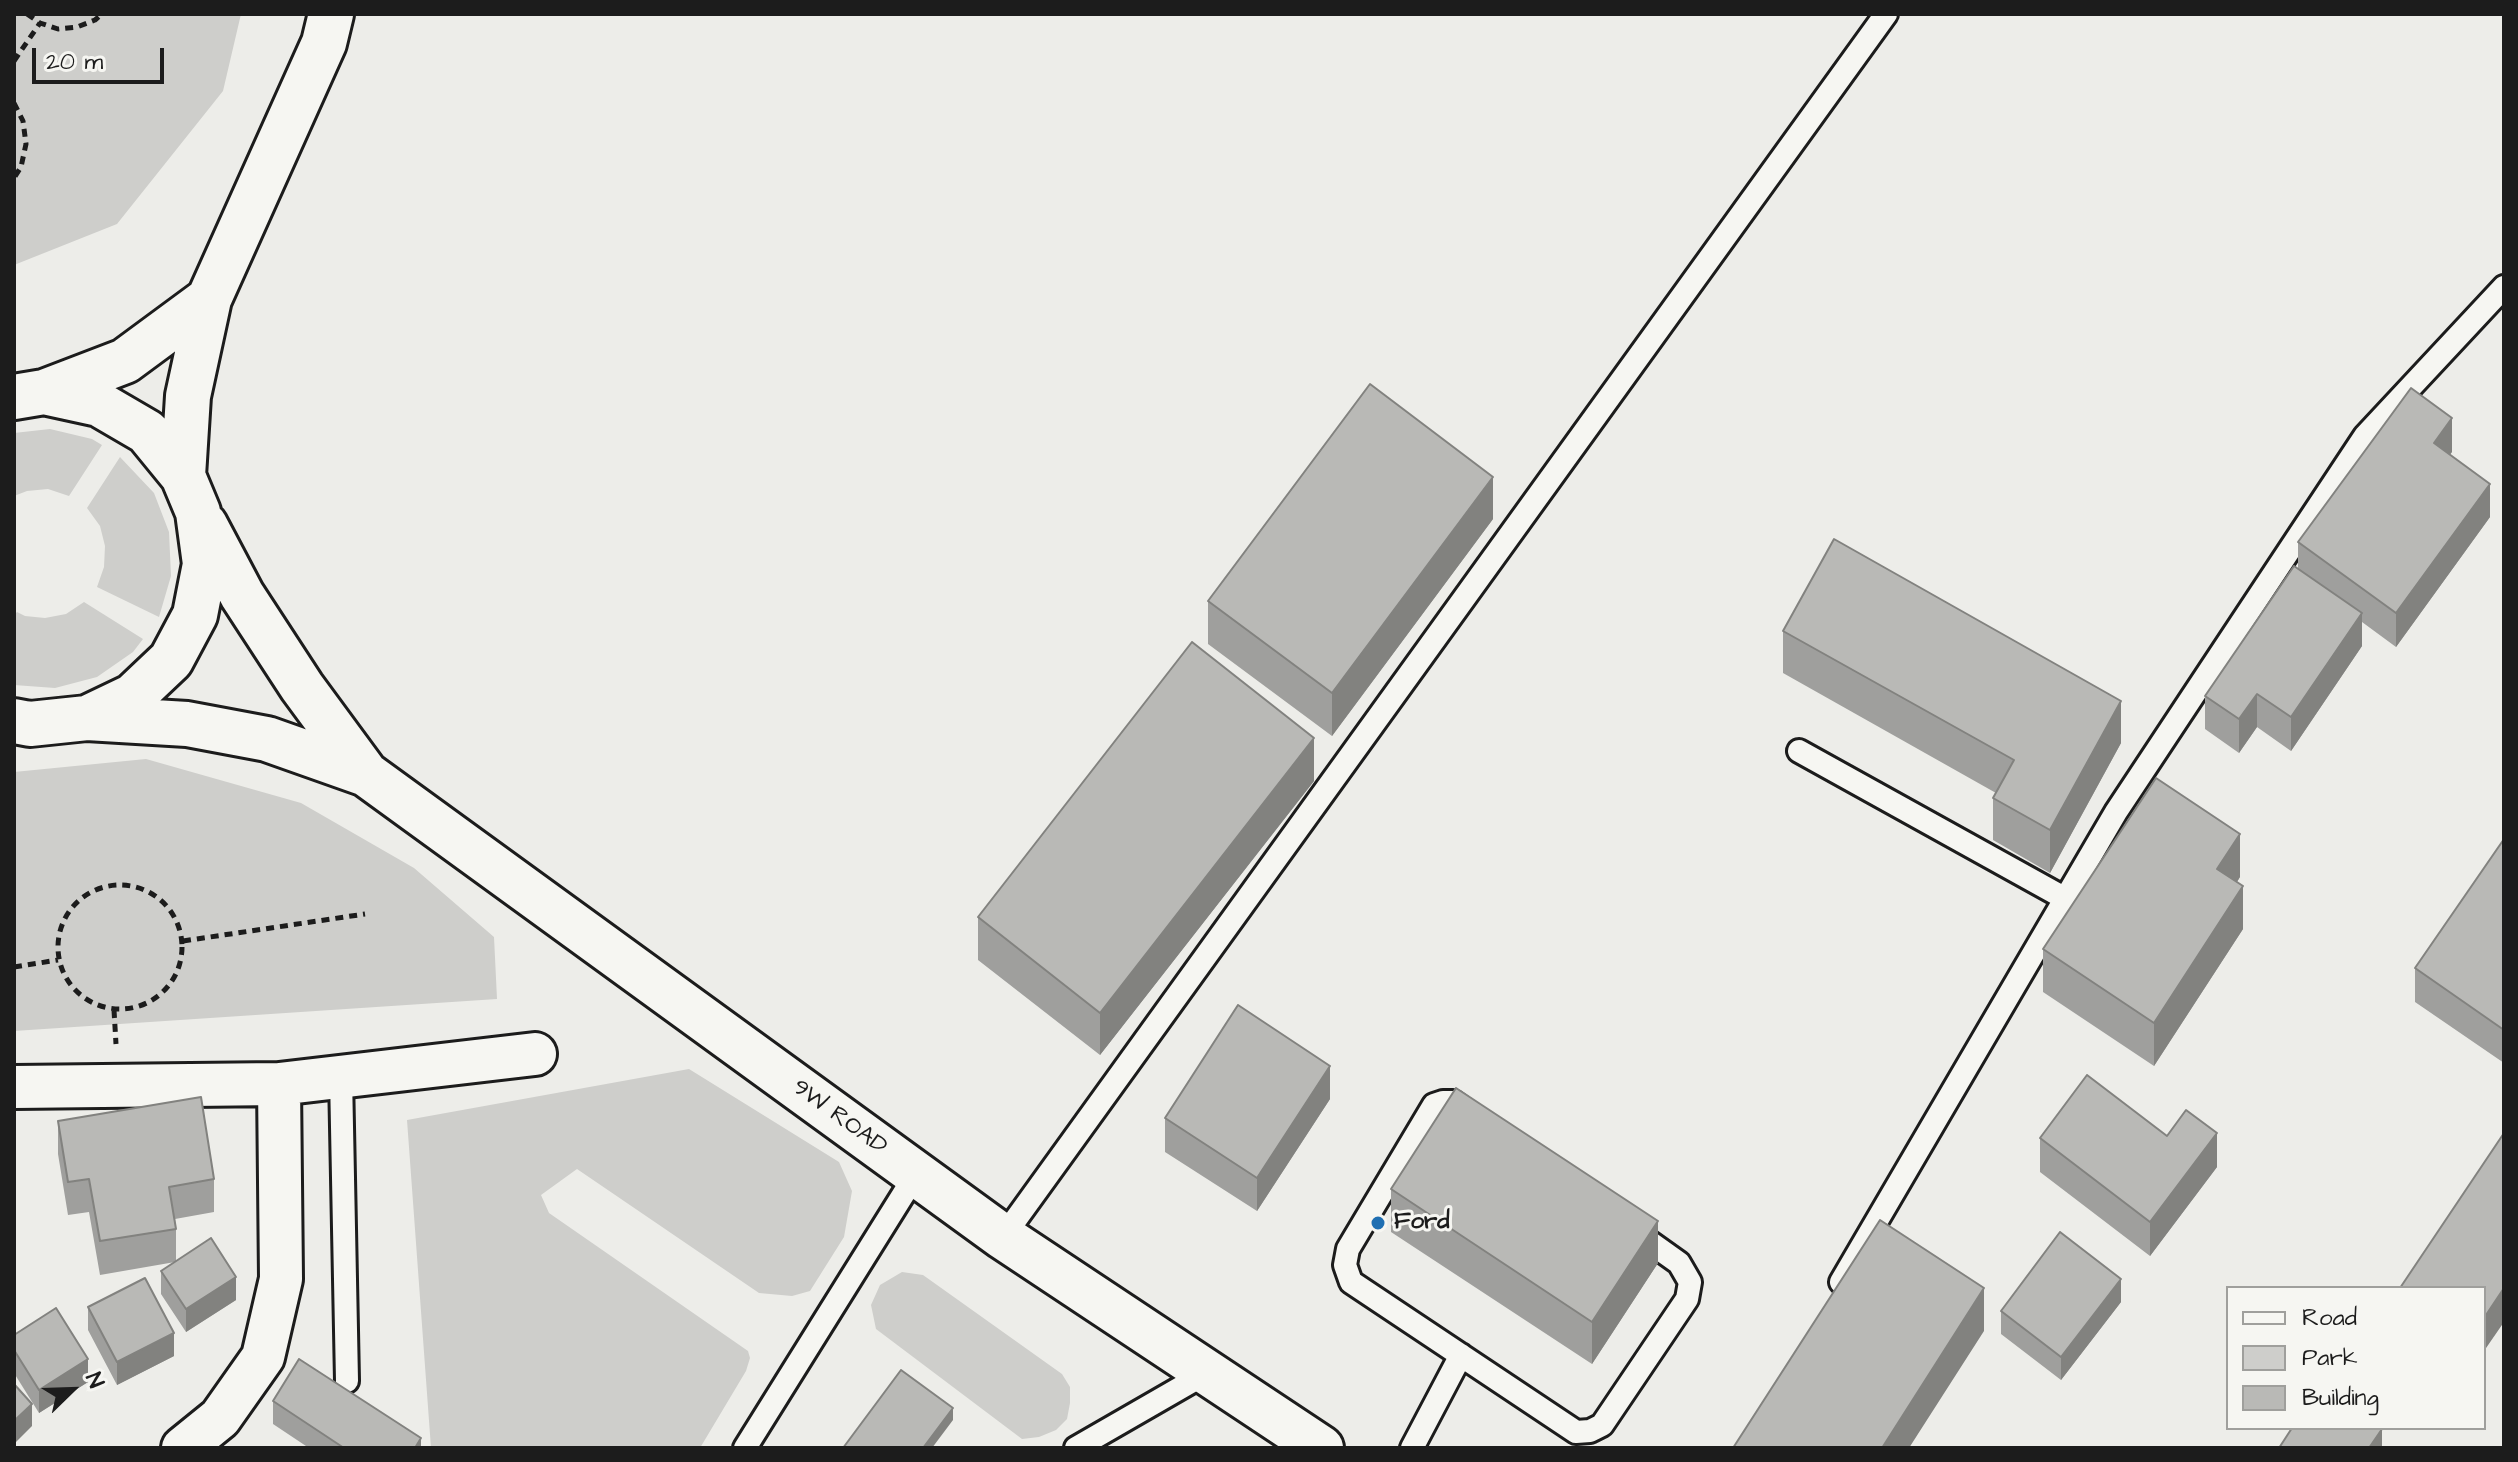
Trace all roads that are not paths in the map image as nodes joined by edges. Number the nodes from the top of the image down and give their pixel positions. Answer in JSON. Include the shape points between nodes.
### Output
{"nodes":[{"id":1,"x":331,"y":14,"type":"edge"},
{"id":2,"x":1886,"y":14,"type":"edge"},
{"id":3,"x":2504,"y":287,"type":"edge"},
{"id":4,"x":209,"y":299,"type":"junction"},
{"id":5,"x":29,"y":395,"type":"edge"},
{"id":6,"x":191,"y":494,"type":"junction"},
{"id":7,"x":87,"y":718,"type":"junction"},
{"id":8,"x":19,"y":724,"type":"edge"},
{"id":9,"x":1799,"y":751,"type":"dead end"},
{"id":10,"x":366,"y":774,"type":"junction"},
{"id":11,"x":2066,"y":899,"type":"junction"},
{"id":12,"x":535,"y":1054,"type":"dead end"},
{"id":13,"x":341,"y":1076,"type":"junction"},
{"id":14,"x":279,"y":1084,"type":"junction"},
{"id":15,"x":14,"y":1087,"type":"edge"},
{"id":16,"x":916,"y":1174,"type":"junction"},
{"id":17,"x":1003,"y":1237,"type":"junction"},
{"id":18,"x":1831,"y":1299,"type":"edge"},
{"id":19,"x":1461,"y":1355,"type":"junction"},
{"id":20,"x":1208,"y":1372,"type":"junction"},
{"id":21,"x":347,"y":1381,"type":"dead end"},
{"id":22,"x":183,"y":1448,"type":"edge"},
{"id":23,"x":745,"y":1448,"type":"edge"},
{"id":24,"x":1076,"y":1448,"type":"edge"},
{"id":25,"x":1321,"y":1448,"type":"edge"},
{"id":26,"x":1412,"y":1448,"type":"edge"}],
"edges":[{"from":1,"to":4,"type":"highway","via":[[324,43]]},
{"from":2,"to":17,"type":"lane"},
{"from":3,"to":11,"type":"lane","via":[[2365,436],[2116,812]]},
{"from":4,"to":5,"type":"highway","via":[[125,361]]},
{"from":4,"to":6,"type":"highway","via":[[188,396]]},
{"from":5,"to":6,"type":"highway","via":[[99,404],[147,432]]},
{"from":6,"to":7,"type":"highway","via":[[205,564],[195,615],[171,660],[133,696]]},
{"from":6,"to":10,"type":"highway","via":[[242,595]]},
{"from":7,"to":8,"type":"highway"},
{"from":7,"to":10,"type":"highway","via":[[187,724],[267,739]]},
{"from":9,"to":11,"type":"lane"},
{"from":10,"to":16,"type":"highway","name":"9W ROAD"},
{"from":11,"to":18,"type":"lane"},
{"from":12,"to":13,"type":"street"},
{"from":13,"to":14,"type":"street"},
{"from":13,"to":21,"type":"lane"},
{"from":14,"to":15,"type":"street"},
{"from":14,"to":22,"type":"street","via":[[281,1279],[263,1357],[220,1418]]},
{"from":16,"to":17,"type":"highway","name":"9W ROAD"},
{"from":16,"to":23,"type":"lane"},
{"from":17,"to":20,"type":"highway","name":"9W ROAD"},
{"from":19,"to":19,"type":"lane","via":[[1351,1282],[1345,1265],[1348,1249],[1434,1105],[1443,1102],[1453,1102],[1679,1263],[1690,1282],[1687,1299],[1602,1425],[1590,1431],[1576,1432]]},
{"from":19,"to":26,"type":"lane"},
{"from":20,"to":24,"type":"lane"},
{"from":20,"to":25,"type":"highway","name":"9W ROAD"}]}
